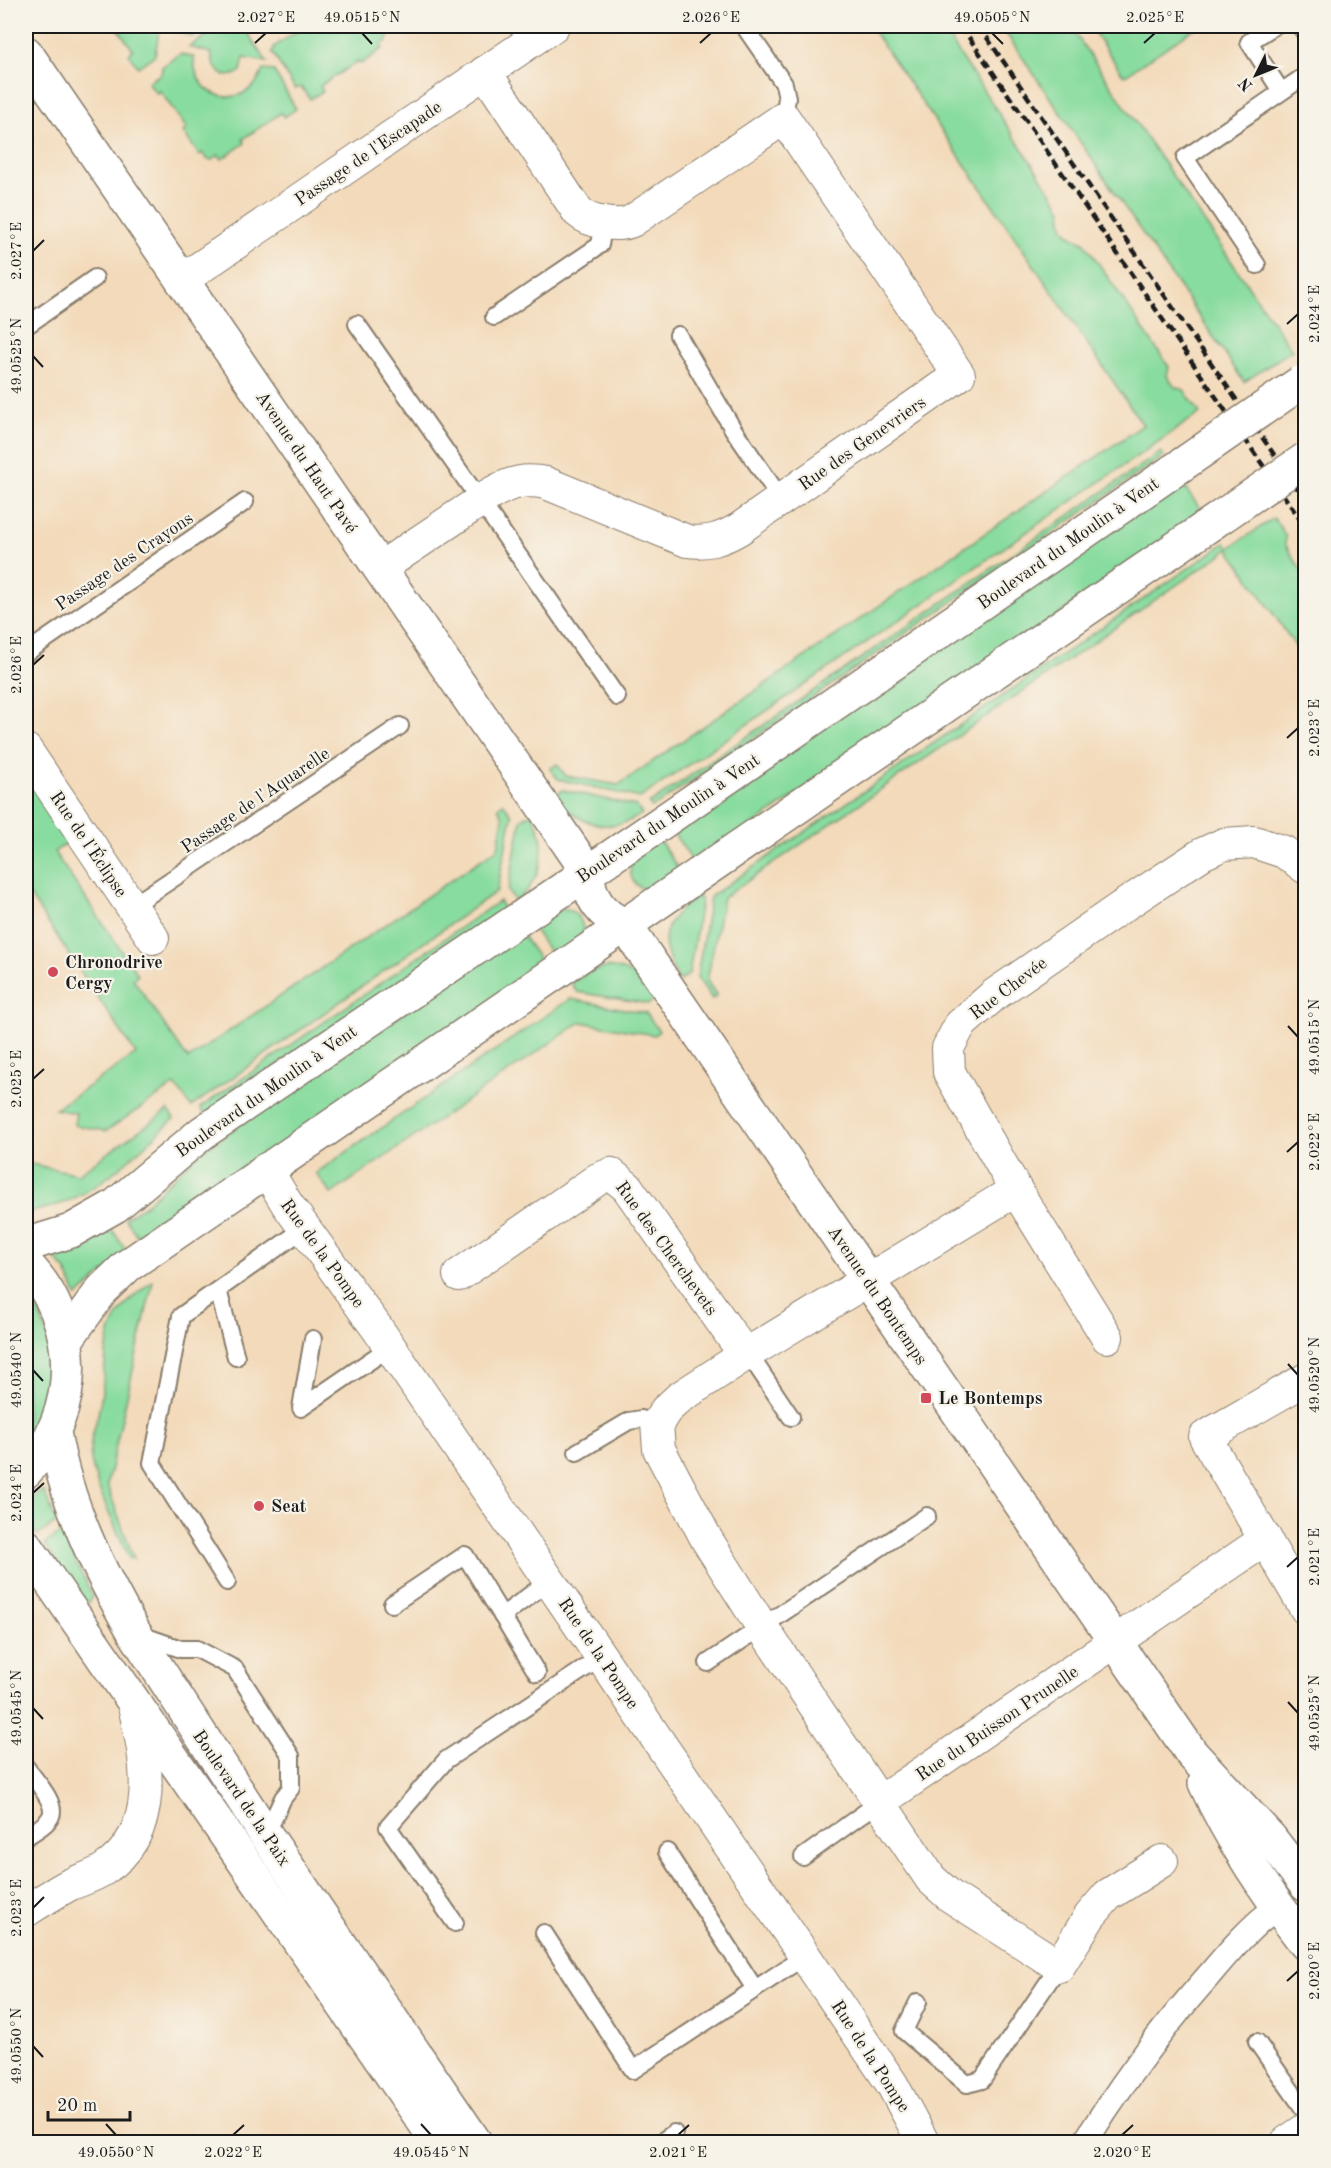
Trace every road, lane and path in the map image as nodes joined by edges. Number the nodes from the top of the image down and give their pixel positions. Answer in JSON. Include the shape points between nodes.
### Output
{"nodes":[{"id":1,"x":553,"y":26,"type":"edge"},
{"id":2,"x":744,"y":26,"type":"edge"},
{"id":3,"x":1274,"y":26,"type":"edge"},
{"id":4,"x":1299,"y":26,"type":"edge"},
{"id":5,"x":1305,"y":34,"type":"edge"},
{"id":6,"x":26,"y":53,"type":"edge"},
{"id":7,"x":485,"y":72,"type":"junction"},
{"id":8,"x":1305,"y":75,"type":"edge"},
{"id":9,"x":1281,"y":91,"type":"junction"},
{"id":10,"x":784,"y":118,"type":"junction"},
{"id":11,"x":604,"y":221,"type":"junction"},
{"id":12,"x":1257,"y":265,"type":"dead end"},
{"id":13,"x":95,"y":278,"type":"dead end"},
{"id":14,"x":182,"y":280,"type":"junction"},
{"id":15,"x":494,"y":316,"type":"dead end"},
{"id":16,"x":357,"y":324,"type":"dead end"},
{"id":17,"x":26,"y":326,"type":"edge"},
{"id":18,"x":678,"y":335,"type":"dead end"},
{"id":19,"x":1303,"y":381,"type":"edge"},
{"id":20,"x":1305,"y":459,"type":"edge"},
{"id":21,"x":781,"y":499,"type":"junction"},
{"id":22,"x":480,"y":501,"type":"junction"},
{"id":23,"x":244,"y":502,"type":"dead end"},
{"id":24,"x":380,"y":568,"type":"junction"},
{"id":25,"x":26,"y":653,"type":"edge"},
{"id":26,"x":617,"y":697,"type":"dead end"},
{"id":27,"x":400,"y":726,"type":"dead end"},
{"id":28,"x":26,"y":750,"type":"edge"},
{"id":29,"x":1305,"y":868,"type":"edge"},
{"id":30,"x":588,"y":872,"type":"junction"},
{"id":31,"x":132,"y":906,"type":"junction"},
{"id":32,"x":625,"y":925,"type":"junction"},
{"id":33,"x":153,"y":938,"type":"dead end"},
{"id":34,"x":266,"y":1169,"type":"junction"},
{"id":35,"x":1016,"y":1190,"type":"junction"},
{"id":36,"x":305,"y":1228,"type":"junction"},
{"id":37,"x":26,"y":1245,"type":"edge"},
{"id":38,"x":26,"y":1264,"type":"edge"},
{"id":39,"x":459,"y":1275,"type":"dead end"},
{"id":40,"x":869,"y":1282,"type":"junction"},
{"id":41,"x":218,"y":1290,"type":"junction"},
{"id":42,"x":1107,"y":1337,"type":"dead end"},
{"id":43,"x":313,"y":1339,"type":"dead end"},
{"id":44,"x":66,"y":1340,"type":"junction"},
{"id":45,"x":390,"y":1347,"type":"junction"},
{"id":46,"x":747,"y":1354,"type":"junction"},
{"id":47,"x":236,"y":1357,"type":"dead end"},
{"id":48,"x":1305,"y":1379,"type":"edge"},
{"id":49,"x":791,"y":1417,"type":"dead end"},
{"id":50,"x":657,"y":1424,"type":"junction"},
{"id":51,"x":54,"y":1432,"type":"junction"},
{"id":52,"x":577,"y":1452,"type":"dead end"},
{"id":53,"x":26,"y":1471,"type":"edge"},
{"id":54,"x":927,"y":1516,"type":"dead end"},
{"id":55,"x":1266,"y":1539,"type":"junction"},
{"id":56,"x":26,"y":1546,"type":"edge"},
{"id":57,"x":227,"y":1581,"type":"dead end"},
{"id":58,"x":549,"y":1581,"type":"junction"},
{"id":59,"x":392,"y":1604,"type":"dead end"},
{"id":60,"x":1305,"y":1609,"type":"edge"},
{"id":61,"x":502,"y":1616,"type":"junction"},
{"id":62,"x":762,"y":1627,"type":"junction"},
{"id":63,"x":134,"y":1632,"type":"junction"},
{"id":64,"x":1116,"y":1643,"type":"junction"},
{"id":65,"x":602,"y":1657,"type":"junction"},
{"id":66,"x":708,"y":1663,"type":"dead end"},
{"id":67,"x":537,"y":1673,"type":"dead end"},
{"id":68,"x":131,"y":1695,"type":"junction"},
{"id":69,"x":1192,"y":1754,"type":"junction"},
{"id":70,"x":26,"y":1767,"type":"edge"},
{"id":71,"x":878,"y":1803,"type":"junction"},
{"id":72,"x":266,"y":1835,"type":"junction"},
{"id":73,"x":26,"y":1837,"type":"edge"},
{"id":74,"x":667,"y":1852,"type":"dead end"},
{"id":75,"x":803,"y":1857,"type":"dead end"},
{"id":76,"x":1162,"y":1861,"type":"dead end"},
{"id":77,"x":1303,"y":1877,"type":"edge"},
{"id":78,"x":1278,"y":1906,"type":"junction"},
{"id":79,"x":26,"y":1911,"type":"edge"},
{"id":80,"x":455,"y":1923,"type":"dead end"},
{"id":81,"x":544,"y":1933,"type":"dead end"},
{"id":82,"x":1305,"y":1944,"type":"edge"},
{"id":83,"x":805,"y":1956,"type":"junction"},
{"id":84,"x":1059,"y":1966,"type":"junction"},
{"id":85,"x":755,"y":1989,"type":"junction"},
{"id":86,"x":918,"y":2002,"type":"dead end"},
{"id":87,"x":1257,"y":2042,"type":"dead end"},
{"id":88,"x":1305,"y":2112,"type":"edge"},
{"id":89,"x":1305,"y":2129,"type":"edge"},
{"id":90,"x":438,"y":2142,"type":"edge"},
{"id":91,"x":475,"y":2142,"type":"edge"},
{"id":92,"x":923,"y":2142,"type":"edge"},
{"id":93,"x":1085,"y":2142,"type":"edge"},
{"id":94,"x":1287,"y":2142,"type":"edge"}],
"edges":[{"from":1,"to":7,"type":"street","name":"Passage de l'Escapade"},
{"from":2,"to":10,"type":"lane","via":[[784,84]]},
{"from":3,"to":9,"type":"lane","via":[[1249,42]]},
{"from":4,"to":5,"type":"lane"},
{"from":6,"to":14,"type":"main road","name":"Avenue du Haut Pavé"},
{"from":7,"to":11,"type":"street","via":[[578,212]]},
{"from":7,"to":14,"type":"street","name":"Passage de l'Escapade"},
{"from":8,"to":9,"type":"lane"},
{"from":9,"to":12,"type":"lane","via":[[1185,159]]},
{"from":10,"to":11,"type":"street","via":[[632,220],[619,225]]},
{"from":10,"to":21,"type":"street","name":"Rue des Genevriers","via":[[959,375]]},
{"from":11,"to":15,"type":"lane","via":[[600,245]]},
{"from":13,"to":17,"type":"lane"},
{"from":14,"to":24,"type":"main road","name":"Avenue du Haut Pavé"},
{"from":16,"to":22,"type":"lane"},
{"from":18,"to":21,"type":"lane","via":[[733,429]]},
{"from":19,"to":30,"type":"main road","name":"Boulevard du Moulin à Vent","bridge":true},
{"from":20,"to":32,"type":"main road","bridge":true},
{"from":21,"to":22,"type":"street","name":"Rue des Genevriers","via":[[727,536],[706,543],[679,538],[532,480],[506,485]]},
{"from":22,"to":24,"type":"street","name":"Rue des Genevriers"},
{"from":22,"to":26,"type":"lane"},
{"from":23,"to":25,"type":"lane","name":"Passage des Crayons"},
{"from":24,"to":30,"type":"main road","name":"Avenue du Haut Pavé"},
{"from":27,"to":31,"type":"lane","name":"Passage de l'Aquarelle"},
{"from":28,"to":31,"type":"street","name":"Rue de l'Éclipse"},
{"from":29,"to":35,"type":"street","name":"Rue Chevée","via":[[1284,852],[1254,842],[1216,847],[994,995],[960,1025],[948,1048],[950,1072]]},
{"from":30,"to":32,"type":"main road","name":"Avenue du Bontemps","via":[[588,888],[609,918]]},
{"from":30,"to":37,"type":"main road","name":"Boulevard du Moulin à Vent","via":[[202,1133],[115,1206],[71,1231]]},
{"from":31,"to":33,"type":"street","name":"Rue de l'Éclipse"},
{"from":32,"to":34,"type":"main road"},
{"from":32,"to":40,"type":"main road","name":"Avenue du Bontemps"},
{"from":34,"to":36,"type":"street","name":"Rue de la Pompe"},
{"from":34,"to":44,"type":"main road","via":[[117,1274],[86,1309]]},
{"from":35,"to":40,"type":"street"},
{"from":35,"to":42,"type":"street","name":"Rue Chevée"},
{"from":36,"to":41,"type":"lane"},
{"from":36,"to":45,"type":"street","name":"Rue de la Pompe"},
{"from":38,"to":44,"type":"main road","via":[[52,1301]]},
{"from":39,"to":46,"type":"street","name":"Rue des Cherchevets","via":[[598,1179],[611,1174],[627,1187]]},
{"from":40,"to":46,"type":"street"},
{"from":40,"to":64,"type":"main road","name":"Avenue du Bontemps"},
{"from":41,"to":47,"type":"lane"},
{"from":41,"to":57,"type":"lane","via":[[181,1316],[152,1463]]},
{"from":43,"to":45,"type":"lane","via":[[301,1408]]},
{"from":44,"to":51,"type":"main road","via":[[67,1387]]},
{"from":45,"to":58,"type":"street","name":"Rue de la Pompe"},
{"from":46,"to":49,"type":"lane","name":"Rue des Cherchevets"},
{"from":46,"to":50,"type":"street","via":[[678,1398]]},
{"from":48,"to":55,"type":"street","via":[[1204,1437]]},
{"from":50,"to":52,"type":"lane","via":[[629,1420]]},
{"from":50,"to":62,"type":"street","via":[[659,1449],[707,1540]]},
{"from":51,"to":53,"type":"main road"},
{"from":51,"to":63,"type":"main road","name":"Boulevard de la Paix","via":[[71,1502],[96,1561]]},
{"from":54,"to":62,"type":"lane"},
{"from":55,"to":60,"type":"street"},
{"from":55,"to":64,"type":"street","name":"Rue du Buisson Prunelle"},
{"from":56,"to":68,"type":"main road","name":"Boulevard de la Paix"},
{"from":58,"to":61,"type":"lane"},
{"from":58,"to":65,"type":"street","name":"Rue de la Pompe"},
{"from":59,"to":61,"type":"lane","via":[[465,1555]]},
{"from":61,"to":67,"type":"lane"},
{"from":62,"to":66,"type":"lane"},
{"from":62,"to":71,"type":"street"},
{"from":63,"to":72,"type":"main road","name":"Boulevard de la Paix"},
{"from":63,"to":72,"type":"lane","via":[[181,1649],[197,1649],[235,1669],[291,1756],[291,1788]]},
{"from":64,"to":69,"type":"main road","name":"Avenue du Bontemps"},
{"from":64,"to":71,"type":"street","name":"Rue du Buisson Prunelle"},
{"from":65,"to":80,"type":"lane","via":[[446,1760],[388,1827]]},
{"from":65,"to":83,"type":"street","name":"Rue de la Pompe"},
{"from":68,"to":79,"type":"street","via":[[147,1771],[147,1797],[136,1829],[128,1845],[102,1871],[70,1884]]},
{"from":68,"to":90,"type":"main road","name":"Boulevard de la Paix"},
{"from":69,"to":77,"type":"main road","name":"Avenue du Bontemps"},
{"from":69,"to":78,"type":"main road","name":"Avenue du Bontemps","via":[[1235,1842]]},
{"from":70,"to":73,"type":"lane","via":[[52,1809],[47,1821]]},
{"from":71,"to":75,"type":"lane","name":"Rue du Buisson Prunelle"},
{"from":71,"to":84,"type":"street","via":[[931,1879]]},
{"from":72,"to":91,"type":"main road","name":"Boulevard de la Paix"},
{"from":74,"to":85,"type":"lane"},
{"from":76,"to":84,"type":"street","via":[[1108,1895]]},
{"from":78,"to":82,"type":"main road","name":"Avenue du Bontemps"},
{"from":78,"to":93,"type":"street","via":[[1244,1934],[1188,1998],[1121,2084]]},
{"from":81,"to":85,"type":"lane","via":[[633,2070]]},
{"from":83,"to":85,"type":"lane"},
{"from":83,"to":92,"type":"street","name":"Rue de la Pompe","via":[[892,2084]]},
{"from":84,"to":86,"type":"lane","via":[[982,2080],[967,2084],[904,2031]]},
{"from":87,"to":88,"type":"lane"},
{"from":89,"to":94,"type":"street"}]}
